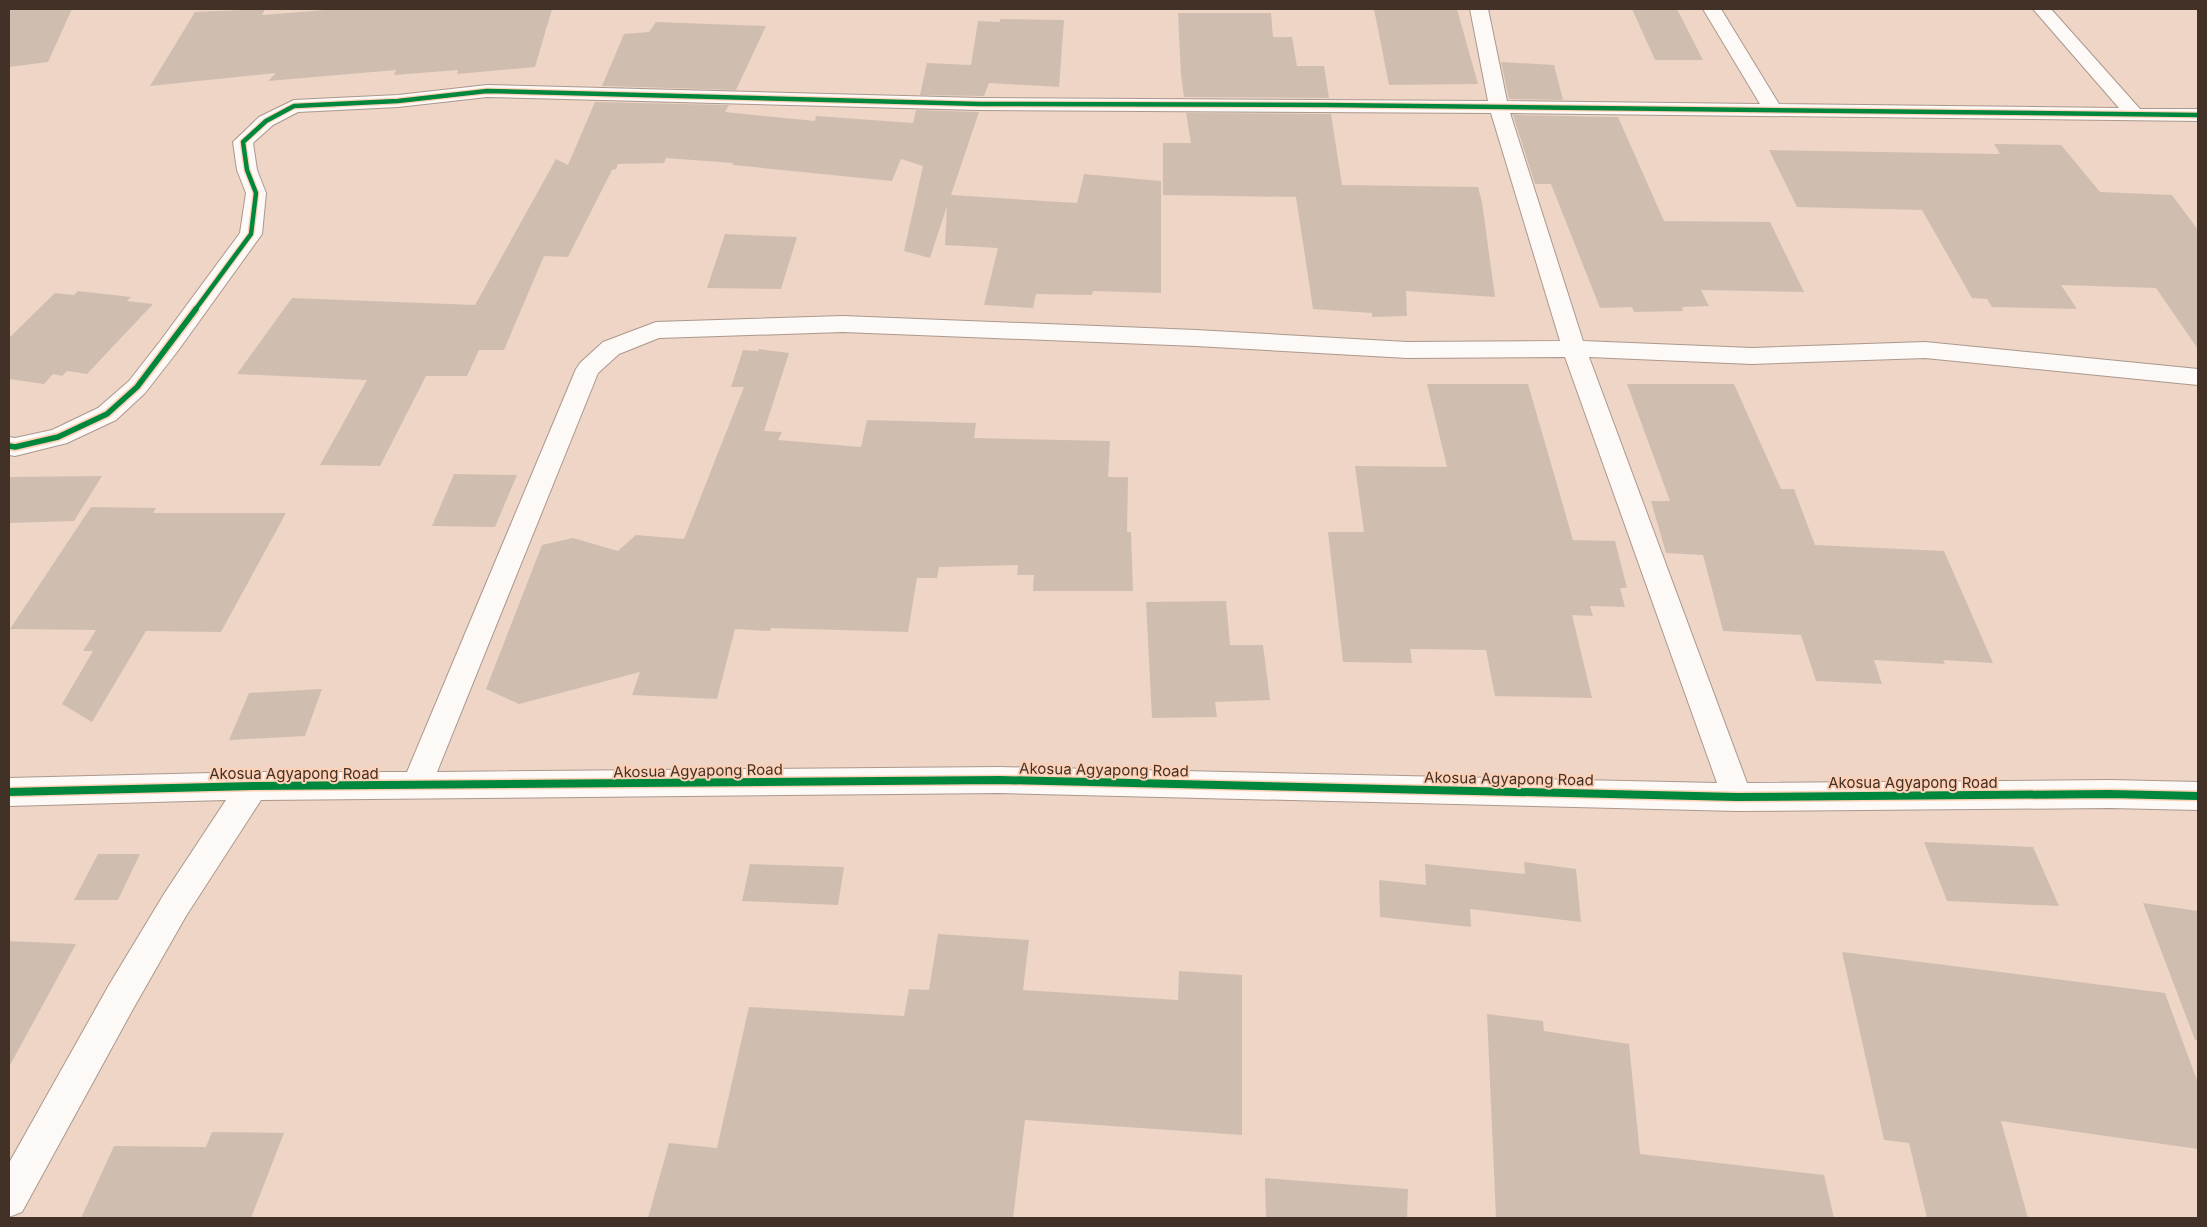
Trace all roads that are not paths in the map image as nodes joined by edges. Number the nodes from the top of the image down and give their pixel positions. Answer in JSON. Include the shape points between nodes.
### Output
{"nodes":[{"id":1,"x":1479,"y":9,"type":"edge"},
{"id":2,"x":1712,"y":9,"type":"edge"},
{"id":3,"x":2042,"y":9,"type":"edge"},
{"id":4,"x":1499,"y":108,"type":"junction"},
{"id":5,"x":1772,"y":110,"type":"junction"},
{"id":6,"x":2134,"y":114,"type":"junction"},
{"id":7,"x":2198,"y":115,"type":"edge"},
{"id":8,"x":1574,"y":349,"type":"junction"},
{"id":9,"x":2198,"y":377,"type":"edge"},
{"id":10,"x":11,"y":448,"type":"edge"},
{"id":11,"x":253,"y":786,"type":"junction"},
{"id":12,"x":416,"y":786,"type":"junction"},
{"id":13,"x":9,"y":792,"type":"edge"},
{"id":14,"x":2198,"y":796,"type":"edge"},
{"id":15,"x":1737,"y":797,"type":"junction"},
{"id":16,"x":9,"y":1198,"type":"edge"}],
"edges":[{"from":1,"to":4,"type":"street"},
{"from":2,"to":5,"type":"street"},
{"from":3,"to":6,"type":"street"},
{"from":4,"to":5,"type":"street"},
{"from":4,"to":8,"type":"street"},
{"from":4,"to":10,"type":"street","via":[[980,104],[487,91],[398,101],[294,106],[266,121],[243,142],[247,170],[256,193],[251,234],[137,387],[107,414],[58,437]]},
{"from":5,"to":6,"type":"street"},
{"from":6,"to":7,"type":"street"},
{"from":8,"to":9,"type":"street","via":[[1752,356],[1925,350]]},
{"from":8,"to":12,"type":"street","via":[[1407,350],[843,324],[656,330],[611,348],[588,369]]},
{"from":8,"to":15,"type":"street"},
{"from":11,"to":12,"type":"street","name":"Akosua Agyapong Road"},
{"from":11,"to":13,"type":"street","name":"Akosua Agyapong Road"},
{"from":11,"to":16,"type":"street","via":[[175,905]]},
{"from":12,"to":15,"type":"street","name":"Akosua Agyapong Road","via":[[1000,780]]},
{"from":14,"to":15,"type":"street","name":"Akosua Agyapong Road"}]}
